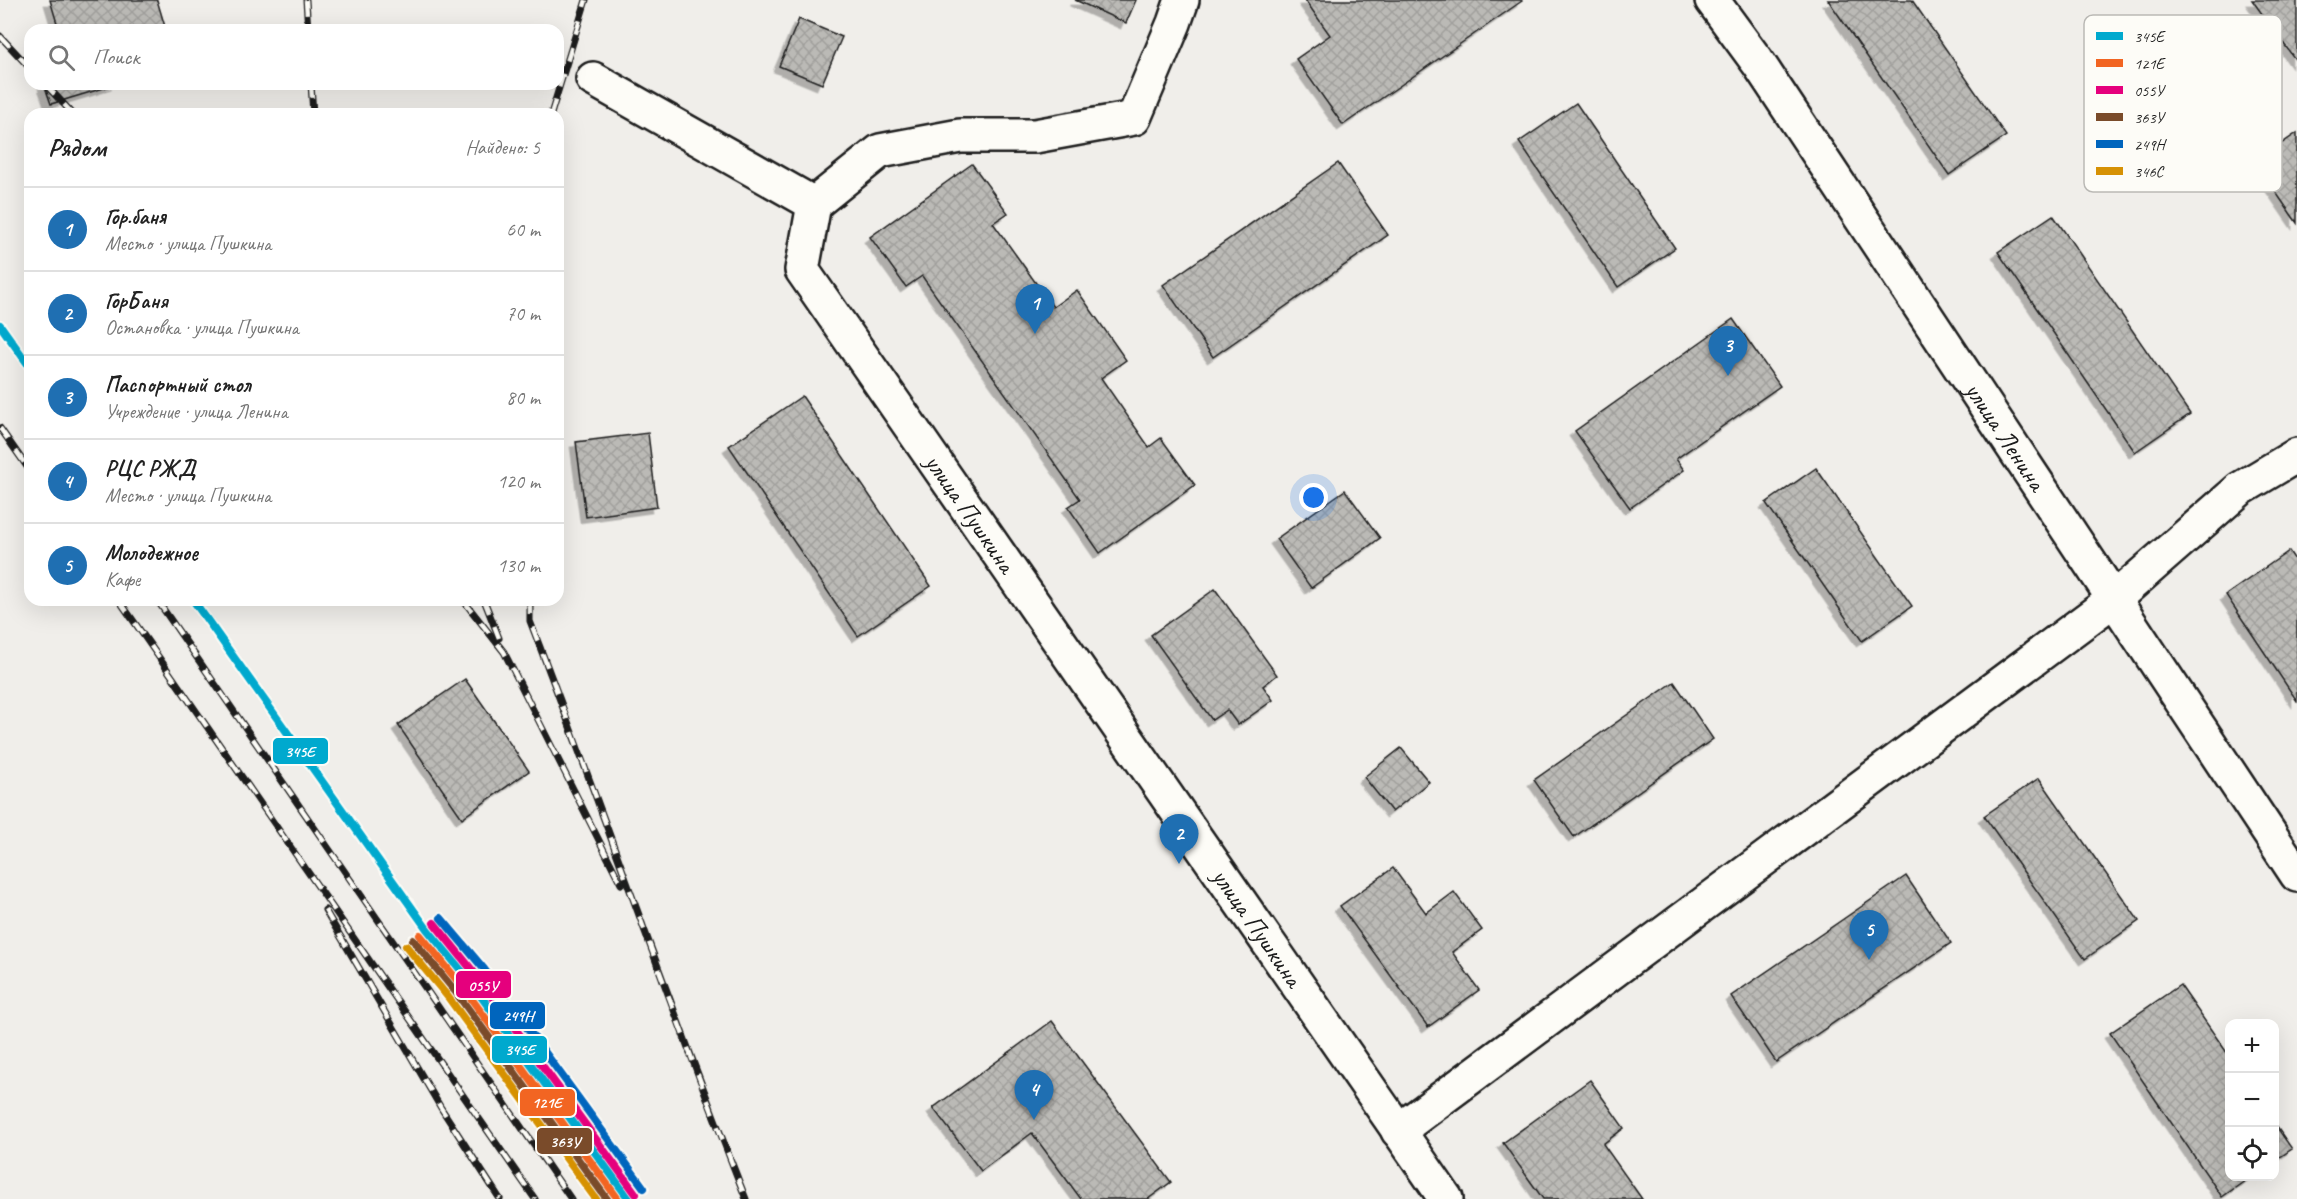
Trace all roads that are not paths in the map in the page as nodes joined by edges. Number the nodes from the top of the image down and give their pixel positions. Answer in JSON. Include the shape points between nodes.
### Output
{"nodes":[{"id":1,"x":1182,"y":0,"type":"edge"},
{"id":2,"x":1713,"y":0,"type":"edge"},
{"id":3,"x":593,"y":78,"type":"dead end"},
{"id":4,"x":814,"y":204,"type":"junction"},
{"id":5,"x":2297,"y":455,"type":"edge"},
{"id":6,"x":2113,"y":600,"type":"junction"},
{"id":7,"x":2297,"y":875,"type":"edge"},
{"id":8,"x":1398,"y":1131,"type":"junction"},
{"id":9,"x":1446,"y":1199,"type":"edge"}],
"edges":[{"from":1,"to":4,"type":"street","via":[[1134,118],[1035,136],[960,136],[880,151]]},
{"from":2,"to":6,"type":"street","name":"улица Ленина"},
{"from":3,"to":4,"type":"street"},
{"from":4,"to":8,"type":"street","name":"улица Пушкина","via":[[802,270]]},
{"from":5,"to":6,"type":"street","via":[[2240,489]]},
{"from":6,"to":7,"type":"street","name":"улица Ленина"},
{"from":6,"to":8,"type":"street"},
{"from":8,"to":9,"type":"street","name":"улица Пушкина"}]}
